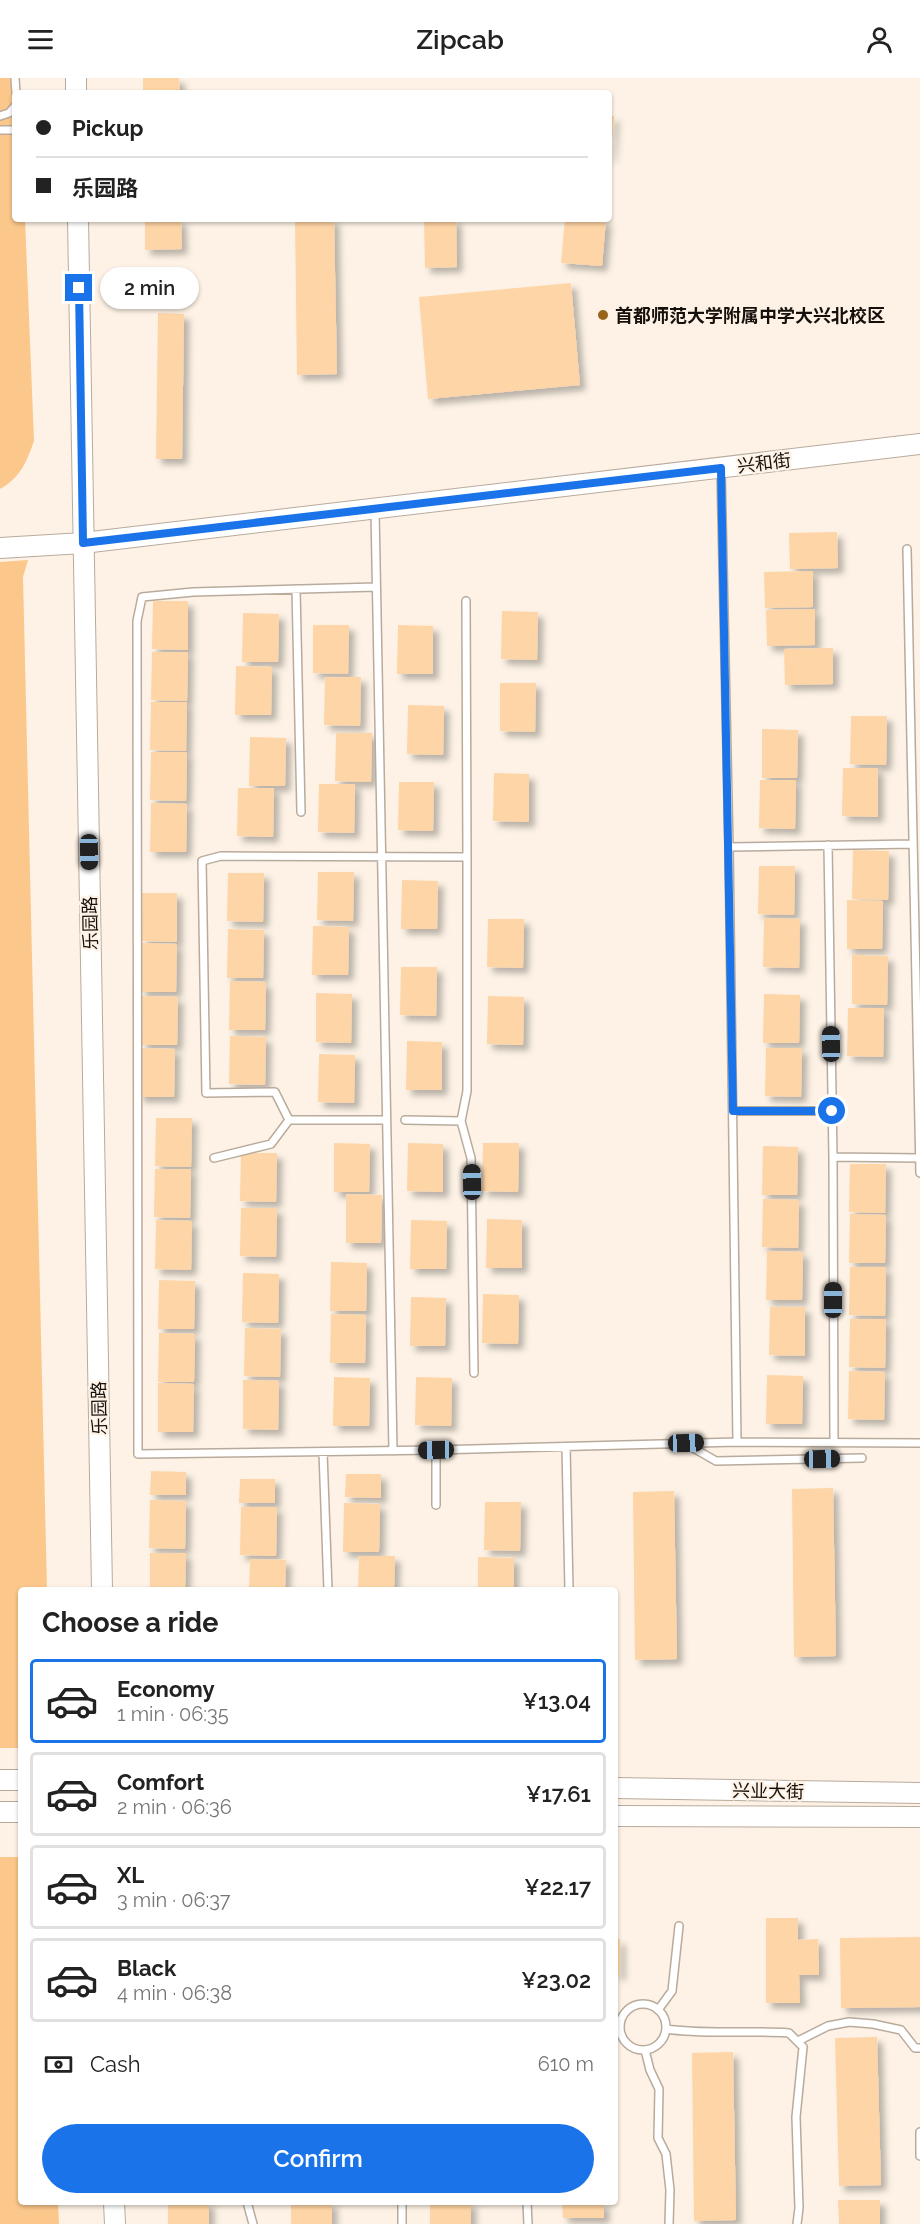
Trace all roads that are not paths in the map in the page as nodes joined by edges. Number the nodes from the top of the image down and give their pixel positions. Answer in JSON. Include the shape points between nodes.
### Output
{"nodes":[{"id":1,"x":78,"y":222,"type":"edge"},
{"id":2,"x":920,"y":444,"type":"edge"},
{"id":3,"x":721,"y":468,"type":"junction"},
{"id":4,"x":375,"y":508,"type":"junction"},
{"id":5,"x":83,"y":543,"type":"junction"},
{"id":6,"x":0,"y":548,"type":"edge"},
{"id":7,"x":907,"y":549,"type":"dead end"},
{"id":8,"x":376,"y":587,"type":"junction"},
{"id":9,"x":296,"y":589,"type":"junction"},
{"id":10,"x":466,"y":601,"type":"dead end"},
{"id":11,"x":301,"y":812,"type":"dead end"},
{"id":12,"x":913,"y":844,"type":"junction"},
{"id":13,"x":828,"y":845,"type":"junction"},
{"id":14,"x":729,"y":847,"type":"junction"},
{"id":15,"x":381,"y":857,"type":"junction"},
{"id":16,"x":467,"y":857,"type":"junction"},
{"id":17,"x":733,"y":1111,"type":"junction"},
{"id":18,"x":832,"y":1111,"type":"junction"},
{"id":19,"x":288,"y":1120,"type":"junction"},
{"id":20,"x":386,"y":1120,"type":"junction"},
{"id":21,"x":405,"y":1120,"type":"dead end"},
{"id":22,"x":461,"y":1121,"type":"junction"},
{"id":23,"x":833,"y":1157,"type":"junction"},
{"id":24,"x":214,"y":1158,"type":"dead end"},
{"id":25,"x":920,"y":1158,"type":"edge"},
{"id":26,"x":920,"y":1173,"type":"edge"},
{"id":27,"x":474,"y":1373,"type":"dead end"},
{"id":28,"x":737,"y":1442,"type":"junction"},
{"id":29,"x":834,"y":1442,"type":"junction"},
{"id":30,"x":686,"y":1443,"type":"junction"},
{"id":31,"x":920,"y":1443,"type":"edge"},
{"id":32,"x":566,"y":1447,"type":"junction"},
{"id":33,"x":436,"y":1450,"type":"junction"},
{"id":34,"x":393,"y":1451,"type":"junction"},
{"id":35,"x":323,"y":1452,"type":"junction"},
{"id":36,"x":862,"y":1458,"type":"dead end"},
{"id":37,"x":436,"y":1505,"type":"dead end"},
{"id":38,"x":102,"y":1587,"type":"edge"},
{"id":39,"x":328,"y":1587,"type":"edge"},
{"id":40,"x":569,"y":1587,"type":"edge"},
{"id":41,"x":0,"y":1780,"type":"edge"},
{"id":42,"x":18,"y":1780,"type":"edge"},
{"id":43,"x":618,"y":1788,"type":"edge"},
{"id":44,"x":920,"y":1793,"type":"edge"},
{"id":45,"x":0,"y":1812,"type":"edge"},
{"id":46,"x":18,"y":1812,"type":"edge"},
{"id":47,"x":618,"y":1816,"type":"edge"},
{"id":48,"x":920,"y":1817,"type":"edge"},
{"id":49,"x":679,"y":1926,"type":"dead end"},
{"id":50,"x":658,"y":2010,"type":"junction"},
{"id":51,"x":618,"y":2026,"type":"edge"},
{"id":52,"x":666,"y":2029,"type":"junction"},
{"id":53,"x":798,"y":2041,"type":"junction"},
{"id":54,"x":920,"y":2048,"type":"edge"},
{"id":55,"x":645,"y":2050,"type":"junction"},
{"id":56,"x":920,"y":2132,"type":"edge"},
{"id":57,"x":920,"y":2156,"type":"edge"},
{"id":58,"x":114,"y":2205,"type":"edge"},
{"id":59,"x":248,"y":2205,"type":"edge"},
{"id":60,"x":402,"y":2205,"type":"edge"},
{"id":61,"x":526,"y":2205,"type":"edge"},
{"id":62,"x":114,"y":2224,"type":"edge"},
{"id":63,"x":253,"y":2224,"type":"edge"},
{"id":64,"x":402,"y":2224,"type":"edge"},
{"id":65,"x":528,"y":2224,"type":"edge"},
{"id":66,"x":669,"y":2224,"type":"edge"},
{"id":67,"x":795,"y":2224,"type":"edge"}],
"edges":[{"from":1,"to":5,"type":"street","name":"乐园路"},
{"from":2,"to":3,"type":"street","name":"兴和街"},
{"from":3,"to":4,"type":"street","name":"兴和街"},
{"from":3,"to":14,"type":"lane"},
{"from":4,"to":5,"type":"street","name":"兴和街"},
{"from":4,"to":8,"type":"lane"},
{"from":5,"to":6,"type":"street","name":"兴和街"},
{"from":5,"to":38,"type":"street","name":"乐园路"},
{"from":7,"to":12,"type":"lane"},
{"from":8,"to":9,"type":"lane"},
{"from":8,"to":15,"type":"lane"},
{"from":9,"to":11,"type":"lane"},
{"from":9,"to":35,"type":"lane","via":[[142,597],[137,621],[138,1454]]},
{"from":10,"to":16,"type":"lane"},
{"from":12,"to":13,"type":"lane"},
{"from":12,"to":25,"type":"lane"},
{"from":13,"to":14,"type":"lane"},
{"from":13,"to":18,"type":"lane"},
{"from":14,"to":17,"type":"lane"},
{"from":15,"to":16,"type":"lane"},
{"from":15,"to":19,"type":"lane","via":[[221,856],[202,861],[206,1093],[275,1092]]},
{"from":15,"to":20,"type":"lane"},
{"from":16,"to":22,"type":"lane","via":[[467,1091]]},
{"from":17,"to":18,"type":"lane"},
{"from":17,"to":28,"type":"lane"},
{"from":18,"to":23,"type":"lane"},
{"from":19,"to":20,"type":"lane"},
{"from":19,"to":24,"type":"lane","via":[[271,1144]]},
{"from":20,"to":34,"type":"lane"},
{"from":21,"to":22,"type":"lane"},
{"from":22,"to":27,"type":"lane","via":[[471,1158]]},
{"from":23,"to":25,"type":"lane"},
{"from":23,"to":29,"type":"lane"},
{"from":25,"to":26,"type":"lane"},
{"from":28,"to":29,"type":"lane"},
{"from":28,"to":30,"type":"lane"},
{"from":29,"to":31,"type":"lane"},
{"from":30,"to":32,"type":"lane"},
{"from":30,"to":36,"type":"lane","via":[[716,1461]]},
{"from":32,"to":33,"type":"lane"},
{"from":32,"to":40,"type":"lane"},
{"from":33,"to":34,"type":"lane"},
{"from":33,"to":37,"type":"lane"},
{"from":34,"to":35,"type":"lane"},
{"from":35,"to":39,"type":"lane"},
{"from":41,"to":42,"type":"street"},
{"from":43,"to":44,"type":"street","name":"兴业大街"},
{"from":45,"to":46,"type":"street"},
{"from":47,"to":48,"type":"street","name":"兴业大街"},
{"from":49,"to":50,"type":"lane","via":[[672,1991]]},
{"from":50,"to":51,"type":"lane","via":[[645,2004],[631,2007]]},
{"from":50,"to":52,"type":"lane"},
{"from":51,"to":55,"type":"lane","via":[[630,2046]]},
{"from":52,"to":53,"type":"lane","via":[[695,2033],[789,2033]]},
{"from":52,"to":55,"type":"lane","via":[[660,2043]]},
{"from":53,"to":54,"type":"lane","via":[[828,2026],[849,2022],[901,2030],[915,2048]]},
{"from":53,"to":67,"type":"lane","via":[[803,2047],[796,2117]]},
{"from":55,"to":66,"type":"lane","via":[[659,2089],[658,2138],[666,2154]]},
{"from":56,"to":57,"type":"lane"},
{"from":58,"to":62,"type":"street"},
{"from":59,"to":63,"type":"lane"},
{"from":60,"to":64,"type":"lane"},
{"from":61,"to":65,"type":"lane"}]}
